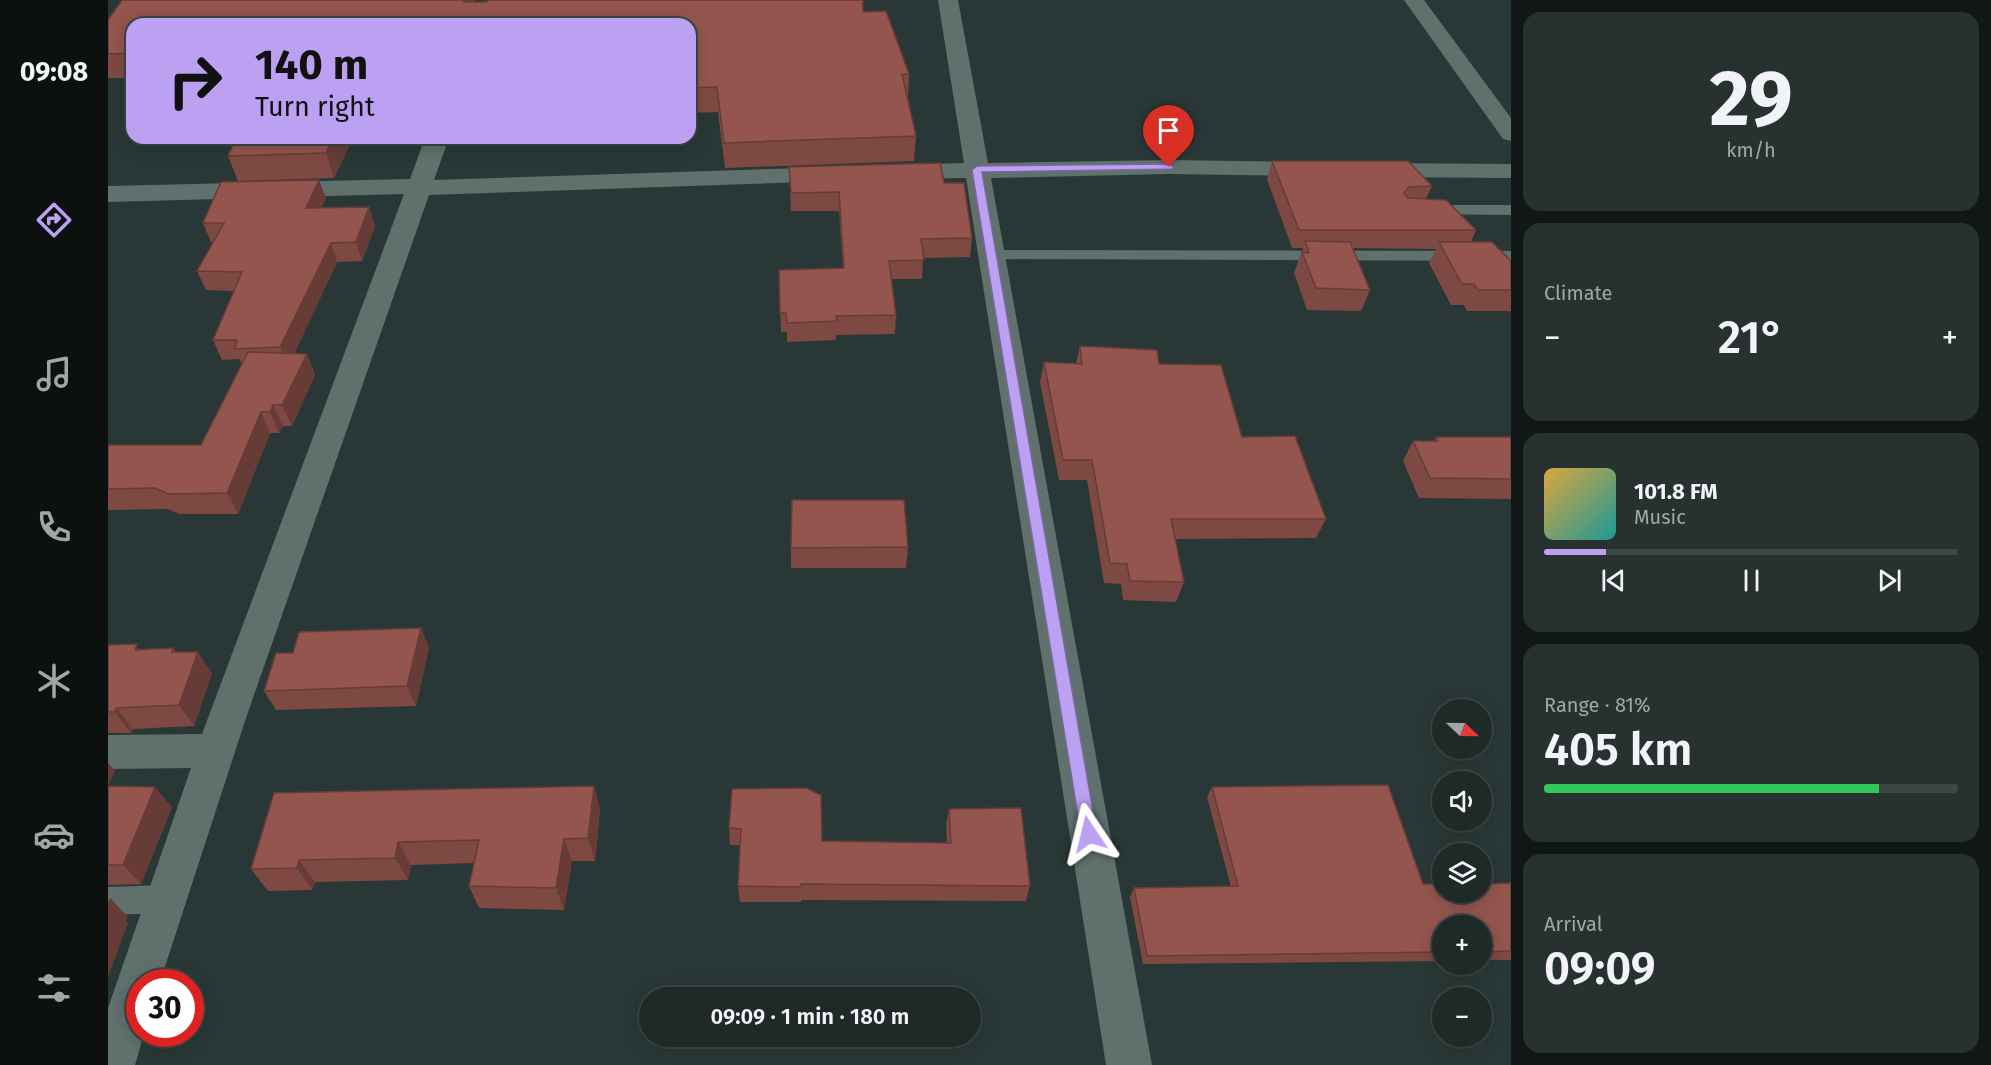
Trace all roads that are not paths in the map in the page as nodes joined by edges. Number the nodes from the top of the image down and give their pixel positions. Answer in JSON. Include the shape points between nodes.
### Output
{"nodes":[{"id":1,"x":948,"y":0,"type":"edge"},
{"id":2,"x":1414,"y":0,"type":"edge"},
{"id":3,"x":1511,"y":134,"type":"edge"},
{"id":4,"x":435,"y":144,"type":"edge"},
{"id":5,"x":977,"y":170,"type":"junction"},
{"id":6,"x":1511,"y":171,"type":"edge"},
{"id":7,"x":419,"y":187,"type":"junction"},
{"id":8,"x":108,"y":194,"type":"edge"},
{"id":9,"x":1511,"y":210,"type":"edge"},
{"id":10,"x":1408,"y":211,"type":"edge"},
{"id":11,"x":990,"y":255,"type":"junction"},
{"id":12,"x":1511,"y":256,"type":"edge"},
{"id":13,"x":215,"y":751,"type":"junction"},
{"id":14,"x":108,"y":752,"type":"edge"},
{"id":15,"x":164,"y":899,"type":"junction"},
{"id":16,"x":108,"y":901,"type":"edge"},
{"id":17,"x":112,"y":1065,"type":"edge"},
{"id":18,"x":1129,"y":1065,"type":"edge"}],
"edges":[{"from":1,"to":5,"type":"street"},
{"from":2,"to":3,"type":"street"},
{"from":4,"to":7,"type":"street"},
{"from":5,"to":6,"type":"street","via":[[1169,167]]},
{"from":5,"to":7,"type":"street"},
{"from":5,"to":11,"type":"street"},
{"from":7,"to":8,"type":"street"},
{"from":7,"to":13,"type":"street"},
{"from":9,"to":10,"type":"lane"},
{"from":11,"to":12,"type":"lane"},
{"from":11,"to":18,"type":"street"},
{"from":13,"to":14,"type":"street"},
{"from":13,"to":15,"type":"street"},
{"from":15,"to":16,"type":"lane"},
{"from":15,"to":17,"type":"street"}]}
